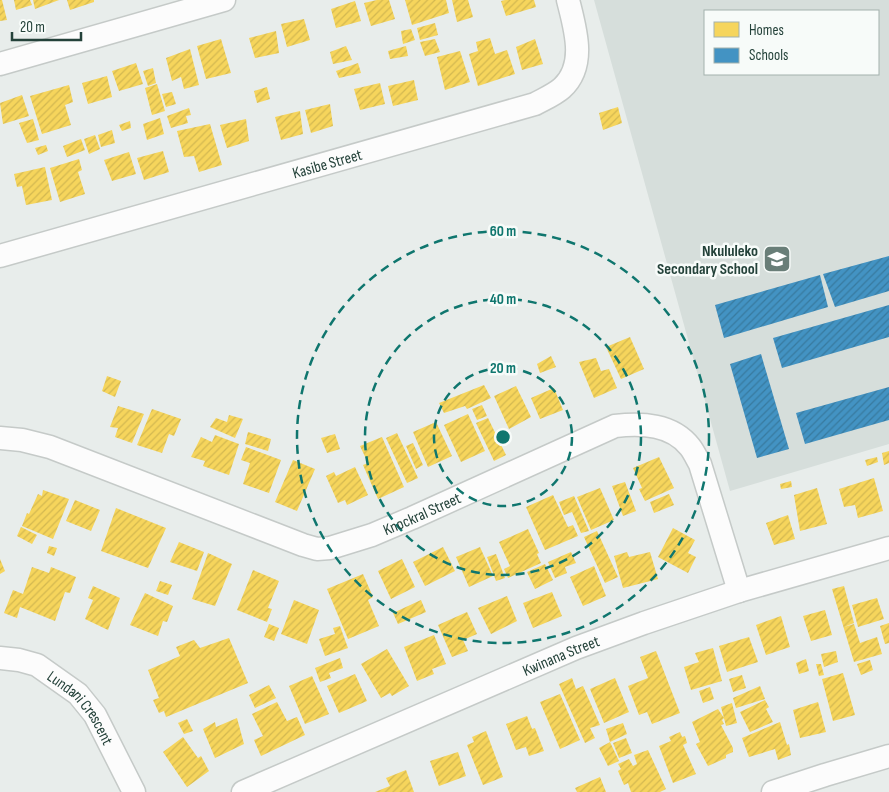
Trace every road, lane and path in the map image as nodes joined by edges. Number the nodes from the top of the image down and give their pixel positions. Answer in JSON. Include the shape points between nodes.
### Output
{"nodes":[{"id":1,"x":224,"y":0,"type":"edge"},
{"id":2,"x":568,"y":0,"type":"edge"},
{"id":3,"x":0,"y":64,"type":"edge"},
{"id":4,"x":0,"y":256,"type":"edge"},
{"id":5,"x":0,"y":438,"type":"edge"},
{"id":6,"x":889,"y":548,"type":"edge"},
{"id":7,"x":739,"y":591,"type":"junction"},
{"id":8,"x":0,"y":658,"type":"edge"},
{"id":9,"x":889,"y":756,"type":"edge"},
{"id":10,"x":134,"y":792,"type":"edge"},
{"id":11,"x":243,"y":792,"type":"edge"},
{"id":12,"x":773,"y":792,"type":"edge"}],
"edges":[{"from":1,"to":3,"type":"street"},
{"from":2,"to":4,"type":"street","name":"Kasibe Street","via":[[574,22],[577,60],[563,87],[535,104]]},
{"from":5,"to":7,"type":"street","name":"Knockral Street","via":[[50,447],[303,545],[324,548],[347,544],[412,518],[615,426],[647,424],[678,436],[690,447],[700,464]]},
{"from":6,"to":7,"type":"street","name":"Kwinana Street"},
{"from":7,"to":11,"type":"street","name":"Kwinana Street","via":[[576,648]]},
{"from":8,"to":10,"type":"street","name":"Lundani Crescent","via":[[38,665],[78,694],[95,715]]},
{"from":9,"to":12,"type":"street"}]}
